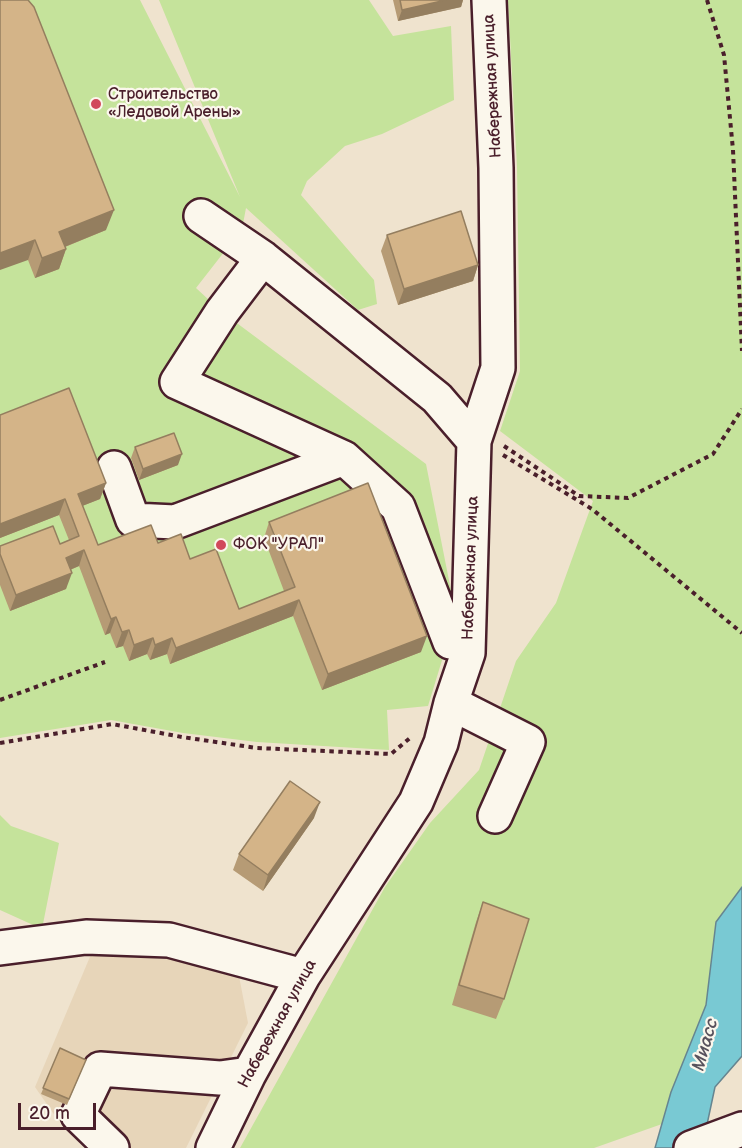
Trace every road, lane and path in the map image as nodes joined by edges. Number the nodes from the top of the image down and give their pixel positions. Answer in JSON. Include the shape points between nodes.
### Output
{"nodes":[{"id":1,"x":489,"y":0,"type":"edge"},
{"id":2,"x":707,"y":0,"type":"edge"},
{"id":3,"x":201,"y":216,"type":"dead end"},
{"id":4,"x":263,"y":258,"type":"junction"},
{"id":5,"x":742,"y":351,"type":"edge"},
{"id":6,"x":742,"y":409,"type":"edge"},
{"id":7,"x":476,"y":436,"type":"junction"},
{"id":8,"x":344,"y":458,"type":"junction"},
{"id":9,"x":114,"y":468,"type":"dead end"},
{"id":10,"x":742,"y":633,"type":"edge"},
{"id":11,"x":450,"y":642,"type":"dead end"},
{"id":12,"x":105,"y":663,"type":"dead end"},
{"id":13,"x":0,"y":700,"type":"edge"},
{"id":14,"x":451,"y":703,"type":"junction"},
{"id":15,"x":414,"y":734,"type":"dead end"},
{"id":16,"x":0,"y":743,"type":"edge"},
{"id":17,"x":495,"y":816,"type":"dead end"},
{"id":18,"x":0,"y":948,"type":"edge"},
{"id":19,"x":303,"y":976,"type":"junction"},
{"id":20,"x":249,"y":1074,"type":"junction"},
{"id":21,"x":742,"y":1129,"type":"edge"},
{"id":22,"x":112,"y":1148,"type":"edge"},
{"id":23,"x":213,"y":1148,"type":"edge"},
{"id":24,"x":691,"y":1148,"type":"edge"}],
"edges":[{"from":1,"to":7,"type":"street","name":"Набережная улица","via":[[498,368]]},
{"from":2,"to":5,"type":"path","via":[[724,55],[733,150]]},
{"from":3,"to":4,"type":"street"},
{"from":4,"to":7,"type":"street","via":[[437,398]]},
{"from":4,"to":8,"type":"street","via":[[177,382]]},
{"from":6,"to":7,"type":"path","via":[[713,454],[628,498],[579,496]]},
{"from":7,"to":10,"type":"path","via":[[592,509]]},
{"from":7,"to":14,"type":"street","name":"Набережная улица","via":[[468,653]]},
{"from":8,"to":9,"type":"street","via":[[176,522],[133,520]]},
{"from":8,"to":11,"type":"street","via":[[398,507]]},
{"from":12,"to":13,"type":"path"},
{"from":14,"to":17,"type":"street","via":[[528,742]]},
{"from":14,"to":19,"type":"street","name":"Набережная улица","via":[[441,743],[416,802]]},
{"from":15,"to":16,"type":"path","via":[[391,754],[257,748],[112,724]]},
{"from":18,"to":19,"type":"street","via":[[86,937],[169,940]]},
{"from":19,"to":20,"type":"street","name":"Набережная улица"},
{"from":20,"to":22,"type":"street","via":[[220,1078],[100,1069],[78,1115]]},
{"from":20,"to":23,"type":"street","name":"Набережная улица"},
{"from":21,"to":24,"type":"street"}]}
